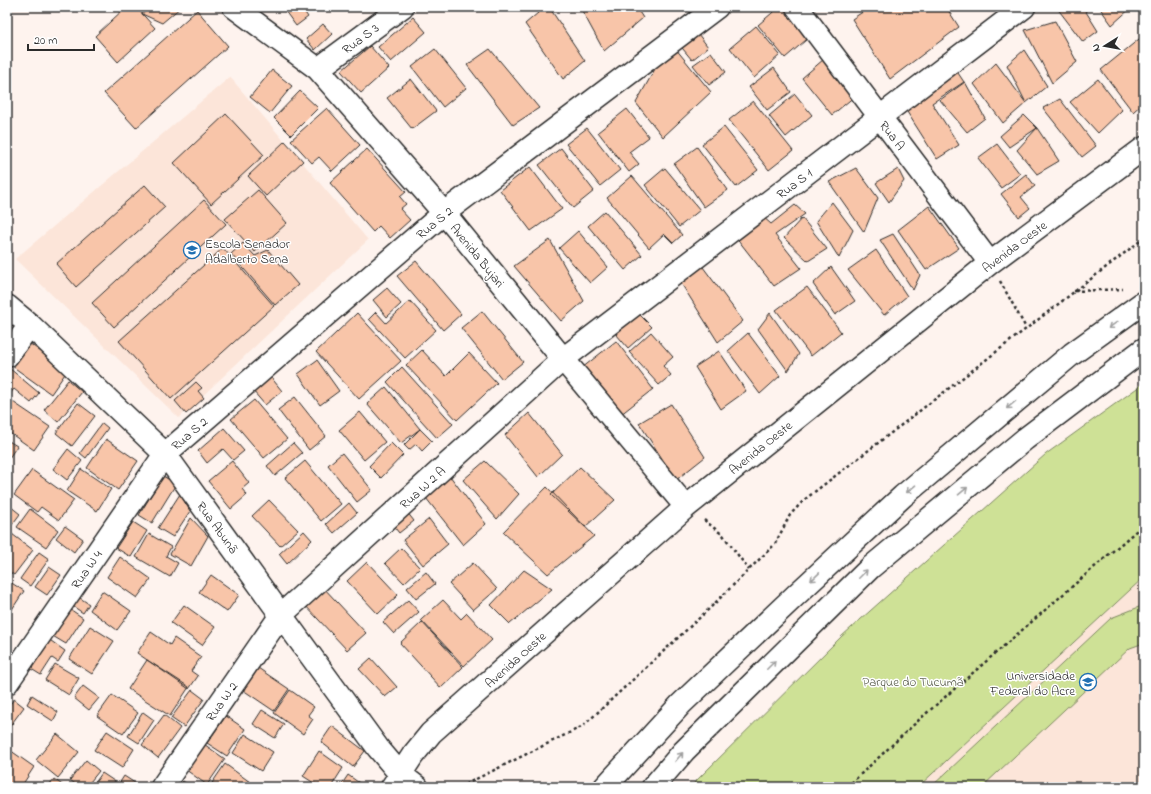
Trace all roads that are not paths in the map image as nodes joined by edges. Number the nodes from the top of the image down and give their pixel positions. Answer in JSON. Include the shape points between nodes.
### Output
{"nodes":[{"id":1,"x":234,"y":7,"type":"edge"},
{"id":2,"x":402,"y":7,"type":"edge"},
{"id":3,"x":717,"y":7,"type":"edge"},
{"id":4,"x":797,"y":7,"type":"edge"},
{"id":5,"x":1024,"y":7,"type":"edge"},
{"id":6,"x":318,"y":69,"type":"junction"},
{"id":7,"x":880,"y":118,"type":"junction"},
{"id":8,"x":1144,"y":148,"type":"edge"},
{"id":9,"x":444,"y":213,"type":"junction"},
{"id":10,"x":990,"y":263,"type":"junction"},
{"id":11,"x":1136,"y":295,"type":"edge"},
{"id":12,"x":7,"y":306,"type":"edge"},
{"id":13,"x":30,"y":324,"type":"junction"},
{"id":14,"x":1144,"y":349,"type":"edge"},
{"id":15,"x":7,"y":356,"type":"edge"},
{"id":16,"x":563,"y":359,"type":"junction"},
{"id":17,"x":165,"y":454,"type":"junction"},
{"id":18,"x":686,"y":507,"type":"junction"},
{"id":19,"x":281,"y":615,"type":"junction"},
{"id":20,"x":7,"y":683,"type":"edge"},
{"id":21,"x":396,"y":780,"type":"edge"},
{"id":22,"x":162,"y":787,"type":"edge"},
{"id":23,"x":417,"y":787,"type":"edge"},
{"id":24,"x":605,"y":787,"type":"edge"},
{"id":25,"x":653,"y":787,"type":"edge"}],
"edges":[{"from":1,"to":6,"type":"street","name":"Avenida Bujari"},
{"from":2,"to":6,"type":"street","name":"Rua S 3"},
{"from":3,"to":9,"type":"street","name":"Rua S 2"},
{"from":4,"to":7,"type":"street","name":"Rua A"},
{"from":5,"to":7,"type":"street","name":"Rua S 1"},
{"from":6,"to":9,"type":"street","name":"Avenida Bujari"},
{"from":7,"to":10,"type":"street","name":"Rua A"},
{"from":7,"to":16,"type":"street","name":"Rua S 1"},
{"from":8,"to":10,"type":"street","name":"Avenida Oeste"},
{"from":9,"to":16,"type":"street","name":"Avenida Bujari"},
{"from":9,"to":17,"type":"street","name":"Rua S 2"},
{"from":10,"to":18,"type":"street","name":"Avenida Oeste"},
{"from":11,"to":24,"type":"street","one_way":true,"via":[[1072,354],[903,496],[796,595],[681,704]]},
{"from":12,"to":13,"type":"street","name":"Rua Abunã"},
{"from":13,"to":15,"type":"street"},
{"from":13,"to":17,"type":"street","name":"Rua Abunã"},
{"from":25,"to":14,"type":"street","one_way":true,"via":[[684,751],[870,568],[1025,439]]},
{"from":16,"to":18,"type":"street","name":"Avenida Bujari"},
{"from":16,"to":19,"type":"street","name":"Rua W 2 A"},
{"from":17,"to":19,"type":"street","name":"Rua Abunã"},
{"from":17,"to":20,"type":"street","name":"Rua W 4"},
{"from":18,"to":21,"type":"street","name":"Avenida Oeste","via":[[431,733]]},
{"from":19,"to":21,"type":"street","name":"Rua Abunã","via":[[378,748]]},
{"from":19,"to":22,"type":"street","name":"Rua W 2"},
{"from":21,"to":23,"type":"street"}]}
